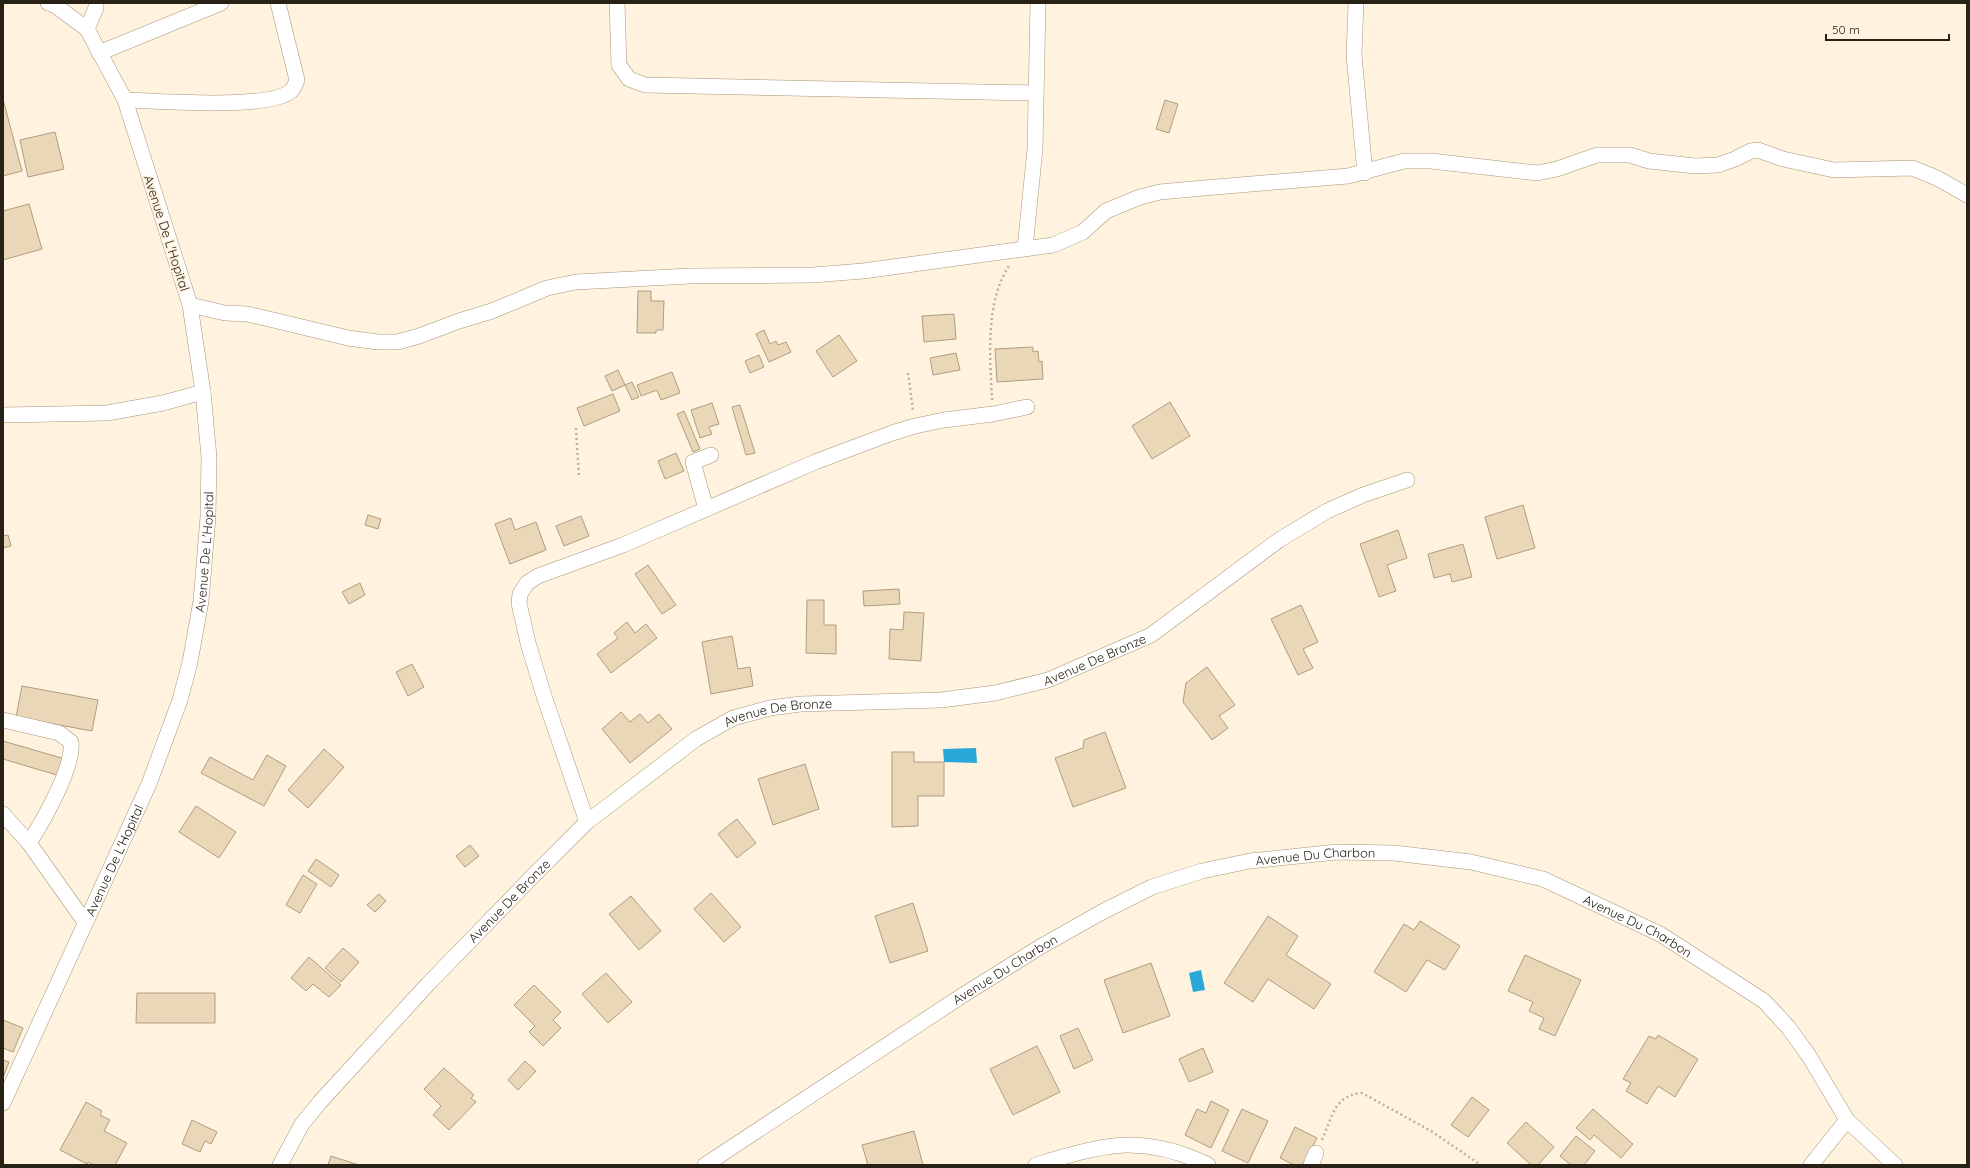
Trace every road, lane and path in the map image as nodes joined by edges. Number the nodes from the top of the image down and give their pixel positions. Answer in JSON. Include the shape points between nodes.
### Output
{"nodes":[{"id":1,"x":48,"y":3,"type":"edge"},
{"id":2,"x":96,"y":3,"type":"edge"},
{"id":3,"x":221,"y":3,"type":"edge"},
{"id":4,"x":278,"y":3,"type":"edge"},
{"id":5,"x":617,"y":3,"type":"edge"},
{"id":6,"x":1038,"y":3,"type":"edge"},
{"id":7,"x":1356,"y":3,"type":"edge"},
{"id":8,"x":87,"y":29,"type":"junction"},
{"id":9,"x":99,"y":53,"type":"junction"},
{"id":10,"x":1036,"y":93,"type":"junction"},
{"id":11,"x":125,"y":100,"type":"junction"},
{"id":12,"x":1364,"y":173,"type":"junction"},
{"id":13,"x":1967,"y":195,"type":"edge"},
{"id":14,"x":1025,"y":248,"type":"junction"},
{"id":15,"x":190,"y":305,"type":"junction"},
{"id":16,"x":908,"y":373,"type":"dead end"},
{"id":17,"x":203,"y":392,"type":"junction"},
{"id":18,"x":1027,"y":407,"type":"dead end"},
{"id":19,"x":993,"y":414,"type":"junction"},
{"id":20,"x":3,"y":415,"type":"edge"},
{"id":21,"x":915,"y":426,"type":"junction"},
{"id":22,"x":576,"y":428,"type":"dead end"},
{"id":23,"x":711,"y":455,"type":"dead end"},
{"id":24,"x":579,"y":478,"type":"dead end"},
{"id":25,"x":1407,"y":480,"type":"dead end"},
{"id":26,"x":706,"y":508,"type":"junction"},
{"id":27,"x":3,"y":720,"type":"edge"},
{"id":28,"x":3,"y":814,"type":"edge"},
{"id":29,"x":587,"y":822,"type":"junction"},
{"id":30,"x":29,"y":844,"type":"junction"},
{"id":31,"x":85,"y":922,"type":"junction"},
{"id":32,"x":3,"y":1104,"type":"edge"},
{"id":33,"x":1847,"y":1120,"type":"junction"},
{"id":34,"x":1314,"y":1159,"type":"edge"},
{"id":35,"x":280,"y":1165,"type":"edge"},
{"id":36,"x":705,"y":1165,"type":"edge"},
{"id":37,"x":1036,"y":1165,"type":"edge"},
{"id":38,"x":1208,"y":1165,"type":"edge"},
{"id":39,"x":1481,"y":1165,"type":"edge"},
{"id":40,"x":1811,"y":1165,"type":"edge"},
{"id":41,"x":1894,"y":1165,"type":"edge"}],
"edges":[{"from":1,"to":8,"type":"street","name":"Avenue De L'Hopital"},
{"from":2,"to":8,"type":"street"},
{"from":3,"to":9,"type":"street"},
{"from":4,"to":11,"type":"street","via":[[298,80],[292,90],[272,98],[233,103]]},
{"from":5,"to":10,"type":"street","via":[[619,65],[628,80],[645,85]]},
{"from":6,"to":10,"type":"street"},
{"from":7,"to":12,"type":"street","via":[[1354,55]]},
{"from":8,"to":9,"type":"street","name":"Avenue De L'Hopital"},
{"from":9,"to":11,"type":"street","name":"Avenue De L'Hopital"},
{"from":10,"to":14,"type":"street","via":[[1035,149]]},
{"from":11,"to":15,"type":"street","name":"Avenue De L'Hopital"},
{"from":12,"to":13,"type":"street","via":[[1404,161],[1431,161],[1537,173],[1597,156],[1630,155],[1649,161],[1695,166],[1718,165],[1758,150],[1783,159],[1834,170],[1912,168],[1937,178]]},
{"from":12,"to":14,"type":"street","via":[[1325,179],[1160,192],[1106,211],[1094,224],[1071,239],[1053,245]]},
{"from":14,"to":15,"type":"street","via":[[863,272],[820,275],[690,276],[576,282],[547,288],[492,311],[398,342],[348,338],[247,314],[225,313]]},
{"from":14,"to":19,"type":"path","via":[[1008,268],[996,292],[990,349]]},
{"from":15,"to":17,"type":"street","name":"Avenue De L'Hopital"},
{"from":16,"to":21,"type":"path"},
{"from":17,"to":20,"type":"street","via":[[163,403],[107,413]]},
{"from":17,"to":31,"type":"street","name":"Avenue De L'Hopital","via":[[209,457],[208,517],[201,601],[190,662],[180,700],[149,784]]},
{"from":18,"to":19,"type":"street"},
{"from":19,"to":21,"type":"street"},
{"from":21,"to":26,"type":"street","via":[[815,462]]},
{"from":22,"to":24,"type":"path"},
{"from":23,"to":26,"type":"street","via":[[693,462]]},
{"from":25,"to":29,"type":"street","name":"Avenue De Bronze","via":[[1327,511],[1279,540],[1151,634],[1101,658],[1048,680],[995,694],[941,700],[801,704],[770,708],[733,718],[696,739]]},
{"from":26,"to":29,"type":"street","via":[[623,545],[538,576],[527,583],[520,594],[519,604],[530,651]]},
{"from":27,"to":30,"type":"street","via":[[59,733],[71,742],[70,758],[57,792]]},
{"from":28,"to":30,"type":"street"},
{"from":29,"to":35,"type":"street","name":"Avenue De Bronze","via":[[428,984],[339,1080],[302,1124]]},
{"from":30,"to":31,"type":"street"},
{"from":31,"to":32,"type":"street","name":"Avenue De L'Hopital"},
{"from":33,"to":36,"type":"street","name":"Avenue Du Charbon","via":[[1809,1056],[1788,1027],[1764,1001],[1660,934],[1543,879],[1471,862],[1394,853],[1337,852],[1250,861],[1202,871],[1152,887],[1040,946]]},
{"from":33,"to":40,"type":"street"},
{"from":33,"to":41,"type":"street","name":"Avenue Du Charbon"},
{"from":34,"to":39,"type":"path","via":[[1336,1107],[1344,1097],[1362,1093],[1431,1131]]},
{"from":37,"to":38,"type":"street","via":[[1103,1148],[1129,1145],[1189,1156]]}]}
